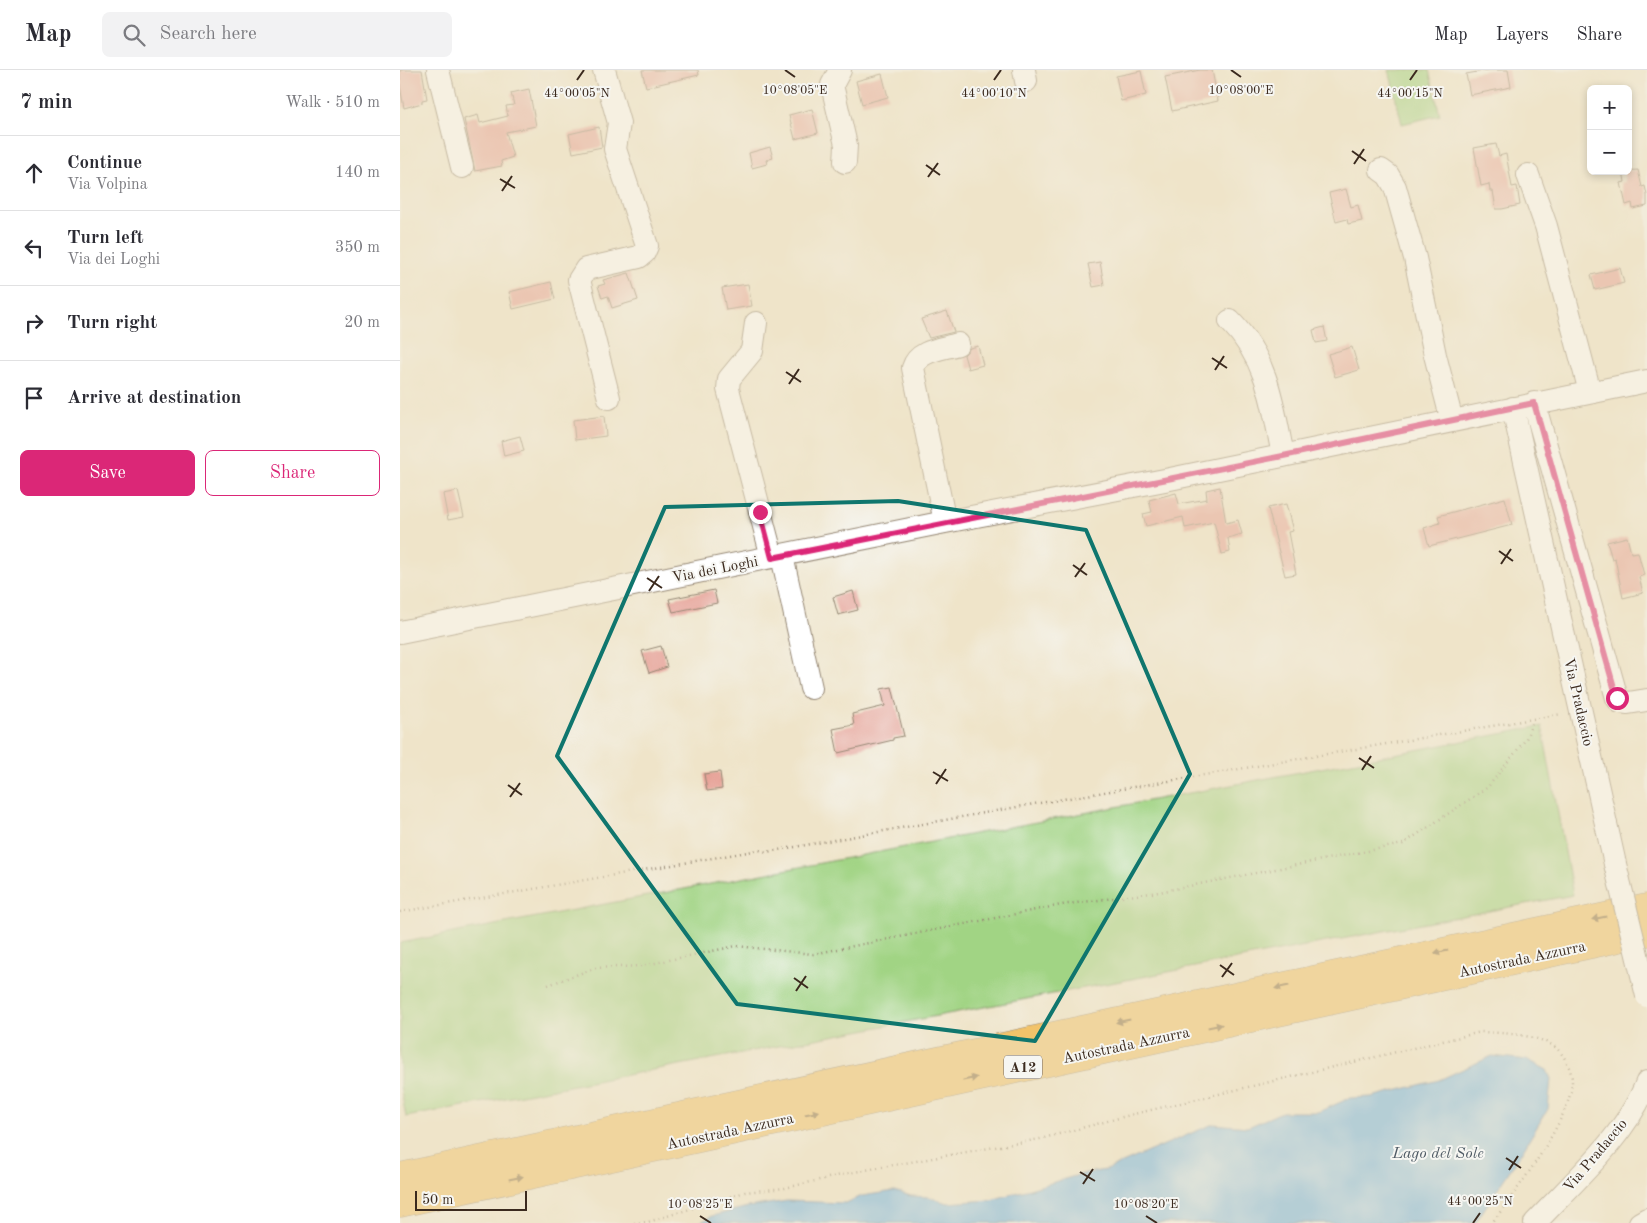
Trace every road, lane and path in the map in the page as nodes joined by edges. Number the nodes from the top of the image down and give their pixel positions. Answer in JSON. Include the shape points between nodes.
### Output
{"nodes":[{"id":1,"x":438,"y":70,"type":"edge"},
{"id":2,"x":604,"y":70,"type":"edge"},
{"id":3,"x":840,"y":70,"type":"edge"},
{"id":4,"x":846,"y":162,"type":"dead end"},
{"id":5,"x":462,"y":167,"type":"dead end"},
{"id":6,"x":1381,"y":170,"type":"dead end"},
{"id":7,"x":1528,"y":175,"type":"dead end"},
{"id":8,"x":1230,"y":321,"type":"dead end"},
{"id":9,"x":756,"y":323,"type":"dead end"},
{"id":10,"x":958,"y":344,"type":"dead end"},
{"id":11,"x":1647,"y":381,"type":"edge"},
{"id":12,"x":1590,"y":392,"type":"junction"},
{"id":13,"x":609,"y":398,"type":"dead end"},
{"id":14,"x":1524,"y":405,"type":"junction"},
{"id":15,"x":1452,"y":421,"type":"junction"},
{"id":16,"x":1283,"y":456,"type":"junction"},
{"id":17,"x":945,"y":522,"type":"junction"},
{"id":18,"x":777,"y":557,"type":"junction"},
{"id":19,"x":400,"y":632,"type":"edge"},
{"id":20,"x":811,"y":688,"type":"dead end"},
{"id":21,"x":1647,"y":700,"type":"edge"},
{"id":22,"x":1569,"y":713,"type":"dead end"},
{"id":23,"x":1533,"y":720,"type":"junction"},
{"id":24,"x":1647,"y":908,"type":"edge"},
{"id":25,"x":400,"y":912,"type":"edge"},
{"id":26,"x":1647,"y":932,"type":"edge"},
{"id":27,"x":548,"y":985,"type":"dead end"},
{"id":28,"x":1647,"y":996,"type":"edge"},
{"id":29,"x":1647,"y":1082,"type":"edge"},
{"id":30,"x":400,"y":1177,"type":"edge"},
{"id":31,"x":400,"y":1203,"type":"edge"},
{"id":32,"x":1647,"y":1219,"type":"edge"},
{"id":33,"x":634,"y":1223,"type":"edge"},
{"id":34,"x":1492,"y":1223,"type":"edge"},
{"id":35,"x":1535,"y":1223,"type":"edge"},
{"id":36,"x":1640,"y":1223,"type":"edge"}],
"edges":[{"from":1,"to":5,"type":"street"},
{"from":2,"to":13,"type":"street","via":[[619,123],[615,149],[647,246],[639,257],[590,268],[580,276]]},
{"from":3,"to":4,"type":"street","via":[[832,85],[846,145]]},
{"from":6,"to":15,"type":"street","via":[[1395,187],[1415,258]]},
{"from":7,"to":12,"type":"street","via":[[1546,226]]},
{"from":8,"to":16,"type":"street","via":[[1263,367]]},
{"from":9,"to":18,"type":"street","via":[[752,351],[729,379],[728,389]]},
{"from":10,"to":17,"type":"street","via":[[920,355],[913,368]]},
{"from":11,"to":12,"type":"street","name":"Via dei Loghi"},
{"from":12,"to":14,"type":"street","name":"Via dei Loghi"},
{"from":14,"to":15,"type":"street","name":"Via dei Loghi"},
{"from":14,"to":21,"type":"street","via":[[1617,698],[1628,704]]},
{"from":14,"to":28,"type":"street","name":"Via Pradaccio","bridge":true,"via":[[1615,864]]},
{"from":15,"to":16,"type":"street","name":"Via dei Loghi"},
{"from":16,"to":17,"type":"street","name":"Via dei Loghi"},
{"from":17,"to":18,"type":"street","name":"Via dei Loghi"},
{"from":18,"to":19,"type":"street","name":"Via dei Loghi"},
{"from":18,"to":20,"type":"street"},
{"from":22,"to":23,"type":"path"},
{"from":23,"to":25,"type":"path"},
{"from":23,"to":27,"type":"path","via":[[1526,739],[1488,787],[1403,844],[813,954],[736,946],[641,966],[595,968]]},
{"from":24,"to":30,"type":"highway","name":"Autostrada Azzurra","number":"A12","one_way":true},
{"from":31,"to":26,"type":"highway","name":"Autostrada Azzurra","number":"A12","one_way":true},
{"from":29,"to":35,"type":"street","name":"Via Pradaccio","via":[[1607,1145]]},
{"from":32,"to":36,"type":"street"},
{"from":33,"to":34,"type":"path","via":[[648,1222],[745,1192],[785,1188],[854,1172],[1040,1139],[1481,1032],[1530,1038],[1556,1048],[1568,1063],[1572,1080],[1568,1103],[1550,1137]]}]}
